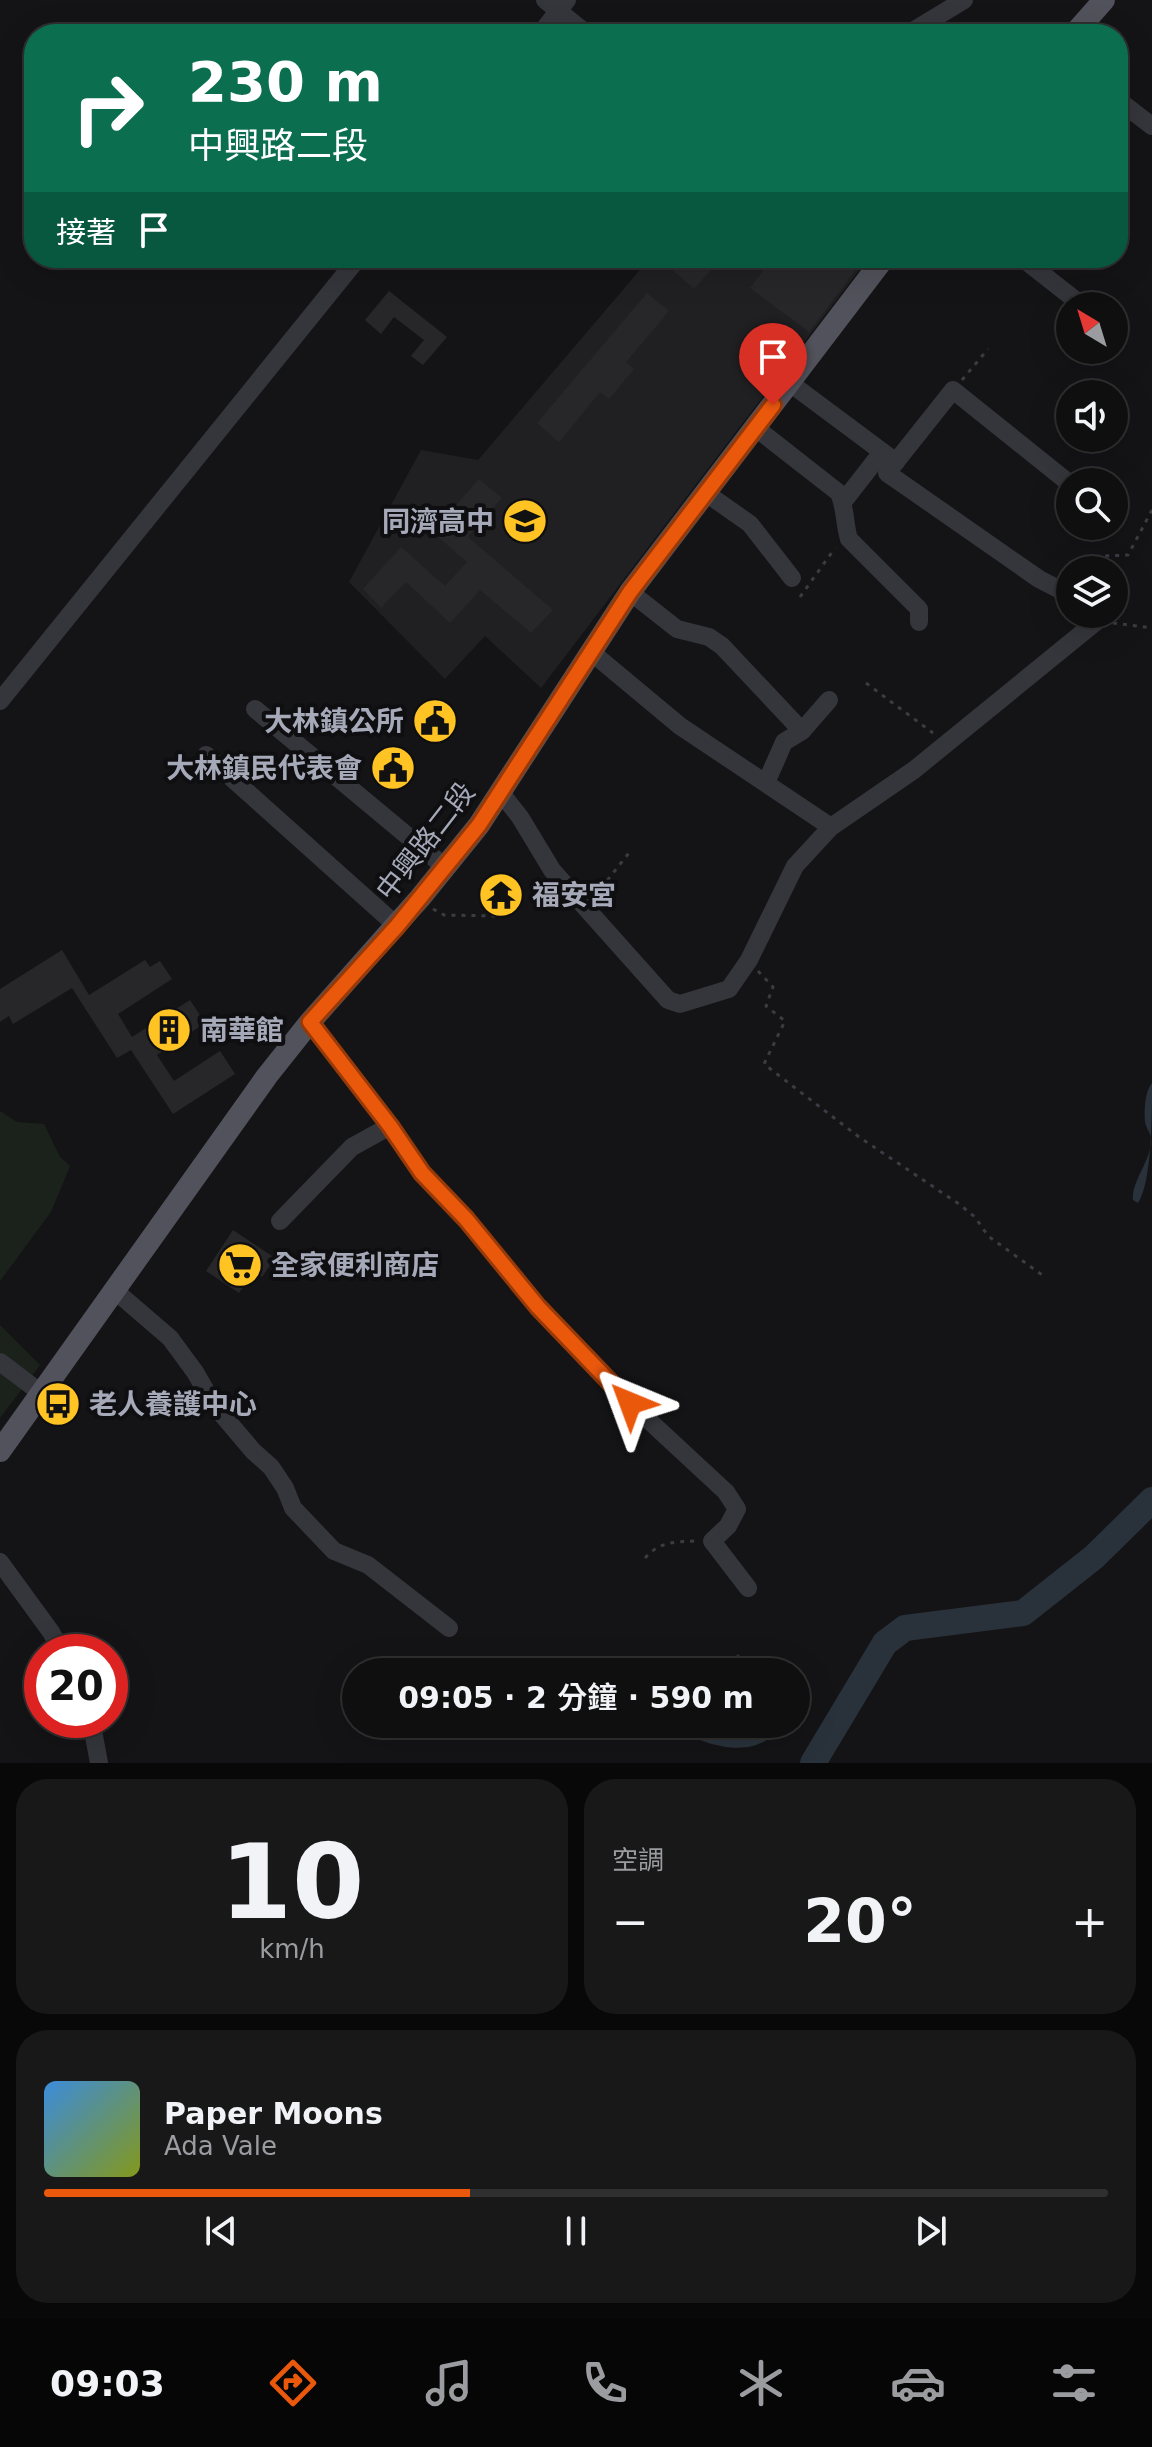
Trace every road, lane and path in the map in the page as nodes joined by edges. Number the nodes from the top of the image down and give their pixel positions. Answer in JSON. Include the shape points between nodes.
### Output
{"nodes":[{"id":1,"x":964,"y":0,"type":"edge"},
{"id":2,"x":1097,"y":3,"type":"edge"},
{"id":3,"x":557,"y":4,"type":"edge"},
{"id":4,"x":546,"y":24,"type":"edge"},
{"id":5,"x":577,"y":24,"type":"edge"},
{"id":6,"x":924,"y":24,"type":"edge"},
{"id":7,"x":1081,"y":24,"type":"edge"},
{"id":8,"x":1128,"y":108,"type":"edge"},
{"id":9,"x":1152,"y":126,"type":"edge"},
{"id":10,"x":350,"y":268,"type":"edge"},
{"id":11,"x":869,"y":268,"type":"edge"},
{"id":12,"x":1035,"y":268,"type":"edge"},
{"id":13,"x":1065,"y":292,"type":"edge"},
{"id":14,"x":988,"y":349,"type":"dead end"},
{"id":15,"x":790,"y":383,"type":"junction"},
{"id":16,"x":953,"y":390,"type":"junction"},
{"id":17,"x":756,"y":428,"type":"junction"},
{"id":18,"x":889,"y":457,"type":"junction"},
{"id":19,"x":1056,"y":473,"type":"edge"},
{"id":20,"x":706,"y":493,"type":"junction"},
{"id":21,"x":843,"y":502,"type":"junction"},
{"id":22,"x":1152,"y":510,"type":"edge"},
{"id":23,"x":847,"y":532,"type":"junction"},
{"id":24,"x":1105,"y":556,"type":"edge"},
{"id":25,"x":792,"y":578,"type":"dead end"},
{"id":26,"x":1056,"y":588,"type":"edge"},
{"id":27,"x":630,"y":592,"type":"junction"},
{"id":28,"x":800,"y":597,"type":"dead end"},
{"id":29,"x":919,"y":622,"type":"dead end"},
{"id":30,"x":1128,"y":623,"type":"edge"},
{"id":31,"x":1083,"y":628,"type":"edge"},
{"id":32,"x":1152,"y":628,"type":"edge"},
{"id":33,"x":590,"y":651,"type":"junction"},
{"id":34,"x":866,"y":683,"type":"dead end"},
{"id":35,"x":829,"y":700,"type":"dead end"},
{"id":36,"x":0,"y":701,"type":"edge"},
{"id":37,"x":255,"y":709,"type":"dead end"},
{"id":38,"x":802,"y":731,"type":"junction"},
{"id":39,"x":946,"y":742,"type":"junction"},
{"id":40,"x":206,"y":755,"type":"dead end"},
{"id":41,"x":766,"y":783,"type":"junction"},
{"id":42,"x":501,"y":793,"type":"junction"},
{"id":43,"x":831,"y":827,"type":"junction"},
{"id":44,"x":632,"y":849,"type":"dead end"},
{"id":45,"x":446,"y":868,"type":"junction"},
{"id":46,"x":420,"y":898,"type":"junction"},
{"id":47,"x":586,"y":908,"type":"junction"},
{"id":48,"x":500,"y":916,"type":"dead end"},
{"id":49,"x":397,"y":926,"type":"junction"},
{"id":50,"x":749,"y":960,"type":"junction"},
{"id":51,"x":310,"y":1022,"type":"junction"},
{"id":52,"x":390,"y":1126,"type":"junction"},
{"id":53,"x":280,"y":1221,"type":"dead end"},
{"id":54,"x":1045,"y":1277,"type":"dead end"},
{"id":55,"x":113,"y":1289,"type":"junction"},
{"id":56,"x":0,"y":1362,"type":"edge"},
{"id":57,"x":41,"y":1393,"type":"junction"},
{"id":58,"x":0,"y":1451,"type":"edge"},
{"id":59,"x":712,"y":1541,"type":"junction"},
{"id":60,"x":645,"y":1558,"type":"dead end"},
{"id":61,"x":0,"y":1562,"type":"edge"},
{"id":62,"x":748,"y":1588,"type":"dead end"},
{"id":63,"x":449,"y":1628,"type":"dead end"},
{"id":64,"x":52,"y":1634,"type":"edge"},
{"id":65,"x":91,"y":1738,"type":"edge"},
{"id":66,"x":95,"y":1738,"type":"edge"},
{"id":67,"x":89,"y":1763,"type":"edge"},
{"id":68,"x":99,"y":1763,"type":"edge"}],
"edges":[{"from":1,"to":6,"type":"street"},
{"from":2,"to":7,"type":"main road"},
{"from":3,"to":4,"type":"street"},
{"from":3,"to":5,"type":"street"},
{"from":8,"to":9,"type":"street"},
{"from":10,"to":36,"type":"street"},
{"from":11,"to":15,"type":"main road","name":"中興路二段"},
{"from":12,"to":13,"type":"street"},
{"from":14,"to":16,"type":"path"},
{"from":15,"to":17,"type":"main road","name":"中興路二段"},
{"from":15,"to":18,"type":"street"},
{"from":16,"to":18,"type":"street"},
{"from":16,"to":19,"type":"street"},
{"from":17,"to":20,"type":"main road","name":"中興路二段"},
{"from":17,"to":21,"type":"street","via":[[839,493]]},
{"from":18,"to":21,"type":"street"},
{"from":18,"to":26,"type":"street","via":[[887,473]]},
{"from":20,"to":25,"type":"street","via":[[750,524]]},
{"from":20,"to":27,"type":"main road","name":"中興路二段"},
{"from":21,"to":23,"type":"street"},
{"from":22,"to":24,"type":"path","via":[[1128,555]]},
{"from":23,"to":28,"type":"path"},
{"from":23,"to":29,"type":"street","via":[[919,609]]},
{"from":27,"to":33,"type":"main road","name":"中興路二段"},
{"from":27,"to":38,"type":"street","via":[[677,629],[722,646]]},
{"from":30,"to":32,"type":"path"},
{"from":31,"to":39,"type":"street","via":[[1020,686]]},
{"from":33,"to":41,"type":"street","via":[[680,726]]},
{"from":33,"to":42,"type":"main road","name":"中興路二段"},
{"from":34,"to":39,"type":"path"},
{"from":35,"to":38,"type":"street"},
{"from":37,"to":45,"type":"street"},
{"from":38,"to":41,"type":"street","via":[[784,742]]},
{"from":39,"to":43,"type":"street"},
{"from":40,"to":49,"type":"street"},
{"from":41,"to":43,"type":"street"},
{"from":42,"to":45,"type":"main road","name":"中興路二段"},
{"from":42,"to":47,"type":"street","via":[[552,870]]},
{"from":43,"to":50,"type":"street","via":[[795,866]]},
{"from":44,"to":47,"type":"path"},
{"from":45,"to":46,"type":"main road","name":"中興路二段"},
{"from":46,"to":48,"type":"path","via":[[444,915]]},
{"from":46,"to":49,"type":"main road","name":"中興路二段"},
{"from":47,"to":50,"type":"street","via":[[674,1003],[729,989]]},
{"from":49,"to":51,"type":"main road","name":"中興路二段"},
{"from":50,"to":54,"type":"path","via":[[773,987],[766,1006],[785,1021],[764,1064],[959,1204],[988,1236]]},
{"from":51,"to":52,"type":"street"},
{"from":51,"to":55,"type":"main road","name":"中興路二段"},
{"from":52,"to":53,"type":"street","via":[[352,1147]]},
{"from":52,"to":59,"type":"street","via":[[422,1173],[538,1307],[726,1492],[737,1509]]},
{"from":55,"to":57,"type":"main road","name":"中興路二段"},
{"from":55,"to":63,"type":"street","via":[[170,1338],[214,1405],[271,1467],[293,1508],[334,1551],[368,1565]]},
{"from":56,"to":57,"type":"street"},
{"from":57,"to":58,"type":"main road","name":"中興路二段"},
{"from":59,"to":60,"type":"path","via":[[666,1542]]},
{"from":59,"to":62,"type":"street"},
{"from":61,"to":64,"type":"street"},
{"from":65,"to":67,"type":"street"},
{"from":66,"to":68,"type":"street"}]}
